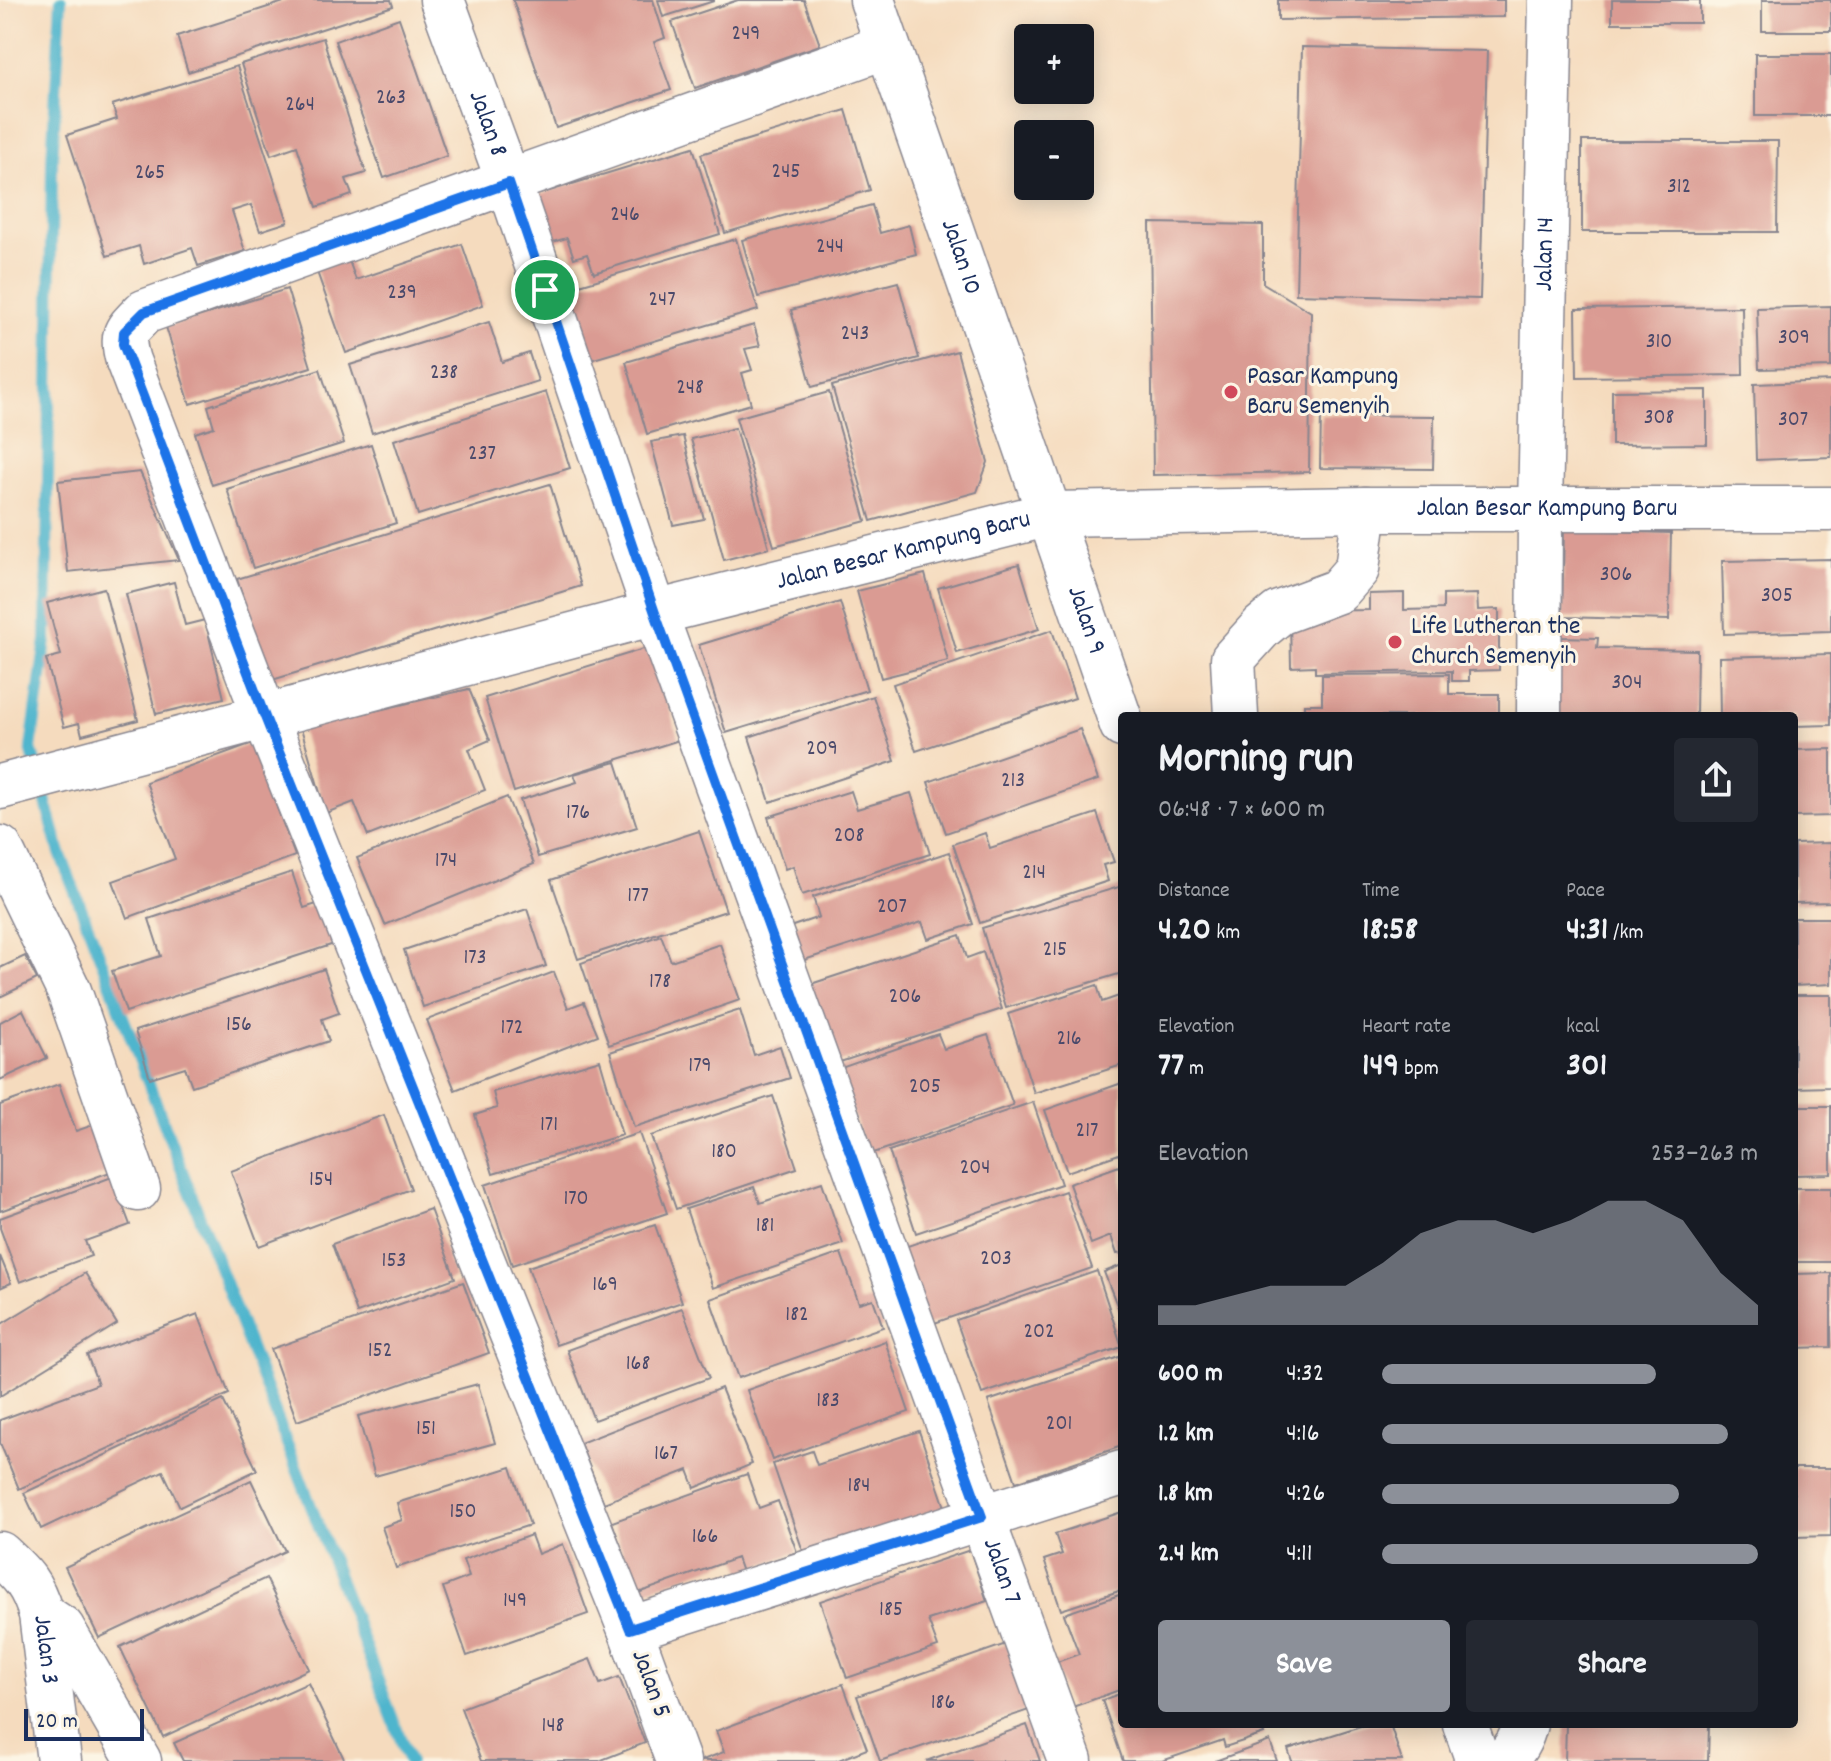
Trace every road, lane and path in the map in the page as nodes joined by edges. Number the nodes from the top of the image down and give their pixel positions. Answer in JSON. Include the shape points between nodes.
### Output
{"nodes":[{"id":1,"x":442,"y":0,"type":"edge"},
{"id":2,"x":872,"y":0,"type":"edge"},
{"id":3,"x":1551,"y":0,"type":"edge"},
{"id":4,"x":887,"y":46,"type":"junction"},
{"id":5,"x":509,"y":183,"type":"junction"},
{"id":6,"x":1365,"y":509,"type":"junction"},
{"id":7,"x":1540,"y":509,"type":"junction"},
{"id":8,"x":1831,"y":509,"type":"edge"},
{"id":9,"x":1050,"y":514,"type":"junction"},
{"id":10,"x":655,"y":613,"type":"junction"},
{"id":11,"x":1236,"y":712,"type":"edge"},
{"id":12,"x":1539,"y":712,"type":"edge"},
{"id":13,"x":1118,"y":713,"type":"edge"},
{"id":14,"x":265,"y":717,"type":"junction"},
{"id":15,"x":0,"y":787,"type":"edge"},
{"id":16,"x":0,"y":848,"type":"edge"},
{"id":17,"x":138,"y":1189,"type":"dead end"},
{"id":18,"x":1118,"y":1474,"type":"edge"},
{"id":19,"x":982,"y":1517,"type":"junction"},
{"id":20,"x":0,"y":1554,"type":"edge"},
{"id":21,"x":41,"y":1614,"type":"junction"},
{"id":22,"x":630,"y":1629,"type":"junction"},
{"id":23,"x":1466,"y":1728,"type":"edge"},
{"id":24,"x":1524,"y":1728,"type":"edge"},
{"id":25,"x":59,"y":1761,"type":"edge"},
{"id":26,"x":139,"y":1761,"type":"edge"},
{"id":27,"x":678,"y":1761,"type":"edge"},
{"id":28,"x":1070,"y":1761,"type":"edge"},
{"id":29,"x":1478,"y":1761,"type":"edge"},
{"id":30,"x":1503,"y":1761,"type":"edge"}],
"edges":[{"from":1,"to":5,"type":"street","name":"Jalan 8"},
{"from":2,"to":4,"type":"street","name":"Jalan 10"},
{"from":3,"to":7,"type":"street","name":"Jalan 14"},
{"from":4,"to":5,"type":"street"},
{"from":4,"to":9,"type":"street","name":"Jalan 10"},
{"from":5,"to":10,"type":"street","name":"Jalan 8"},
{"from":5,"to":14,"type":"street","name":"Jalan 5","via":[[144,312],[124,332],[128,361]]},
{"from":6,"to":7,"type":"street","name":"Jalan Besar Kampung Baru"},
{"from":6,"to":9,"type":"street","name":"Jalan Besar Kampung Baru"},
{"from":6,"to":11,"type":"street","via":[[1357,569],[1338,591],[1279,613],[1233,659]]},
{"from":7,"to":8,"type":"street","name":"Jalan Besar Kampung Baru"},
{"from":7,"to":12,"type":"street","name":"Jalan 14"},
{"from":9,"to":10,"type":"street","name":"Jalan Besar Kampung Baru"},
{"from":9,"to":13,"type":"street","name":"Jalan 9"},
{"from":10,"to":14,"type":"street","name":"Jalan Besar Kampung Baru"},
{"from":10,"to":19,"type":"street","name":"Jalan 7"},
{"from":14,"to":15,"type":"street","name":"Jalan Besar Kampung Baru"},
{"from":14,"to":22,"type":"street","name":"Jalan 5"},
{"from":16,"to":17,"type":"street","via":[[69,991]]},
{"from":18,"to":19,"type":"street"},
{"from":19,"to":22,"type":"street"},
{"from":19,"to":28,"type":"street","name":"Jalan 7"},
{"from":20,"to":21,"type":"street","name":"Jalan 3","via":[[28,1580]]},
{"from":21,"to":25,"type":"street","name":"Jalan 3"},
{"from":21,"to":26,"type":"street","via":[[62,1628]]},
{"from":22,"to":27,"type":"street","name":"Jalan 5"},
{"from":23,"to":29,"type":"street"},
{"from":24,"to":30,"type":"street"}]}
